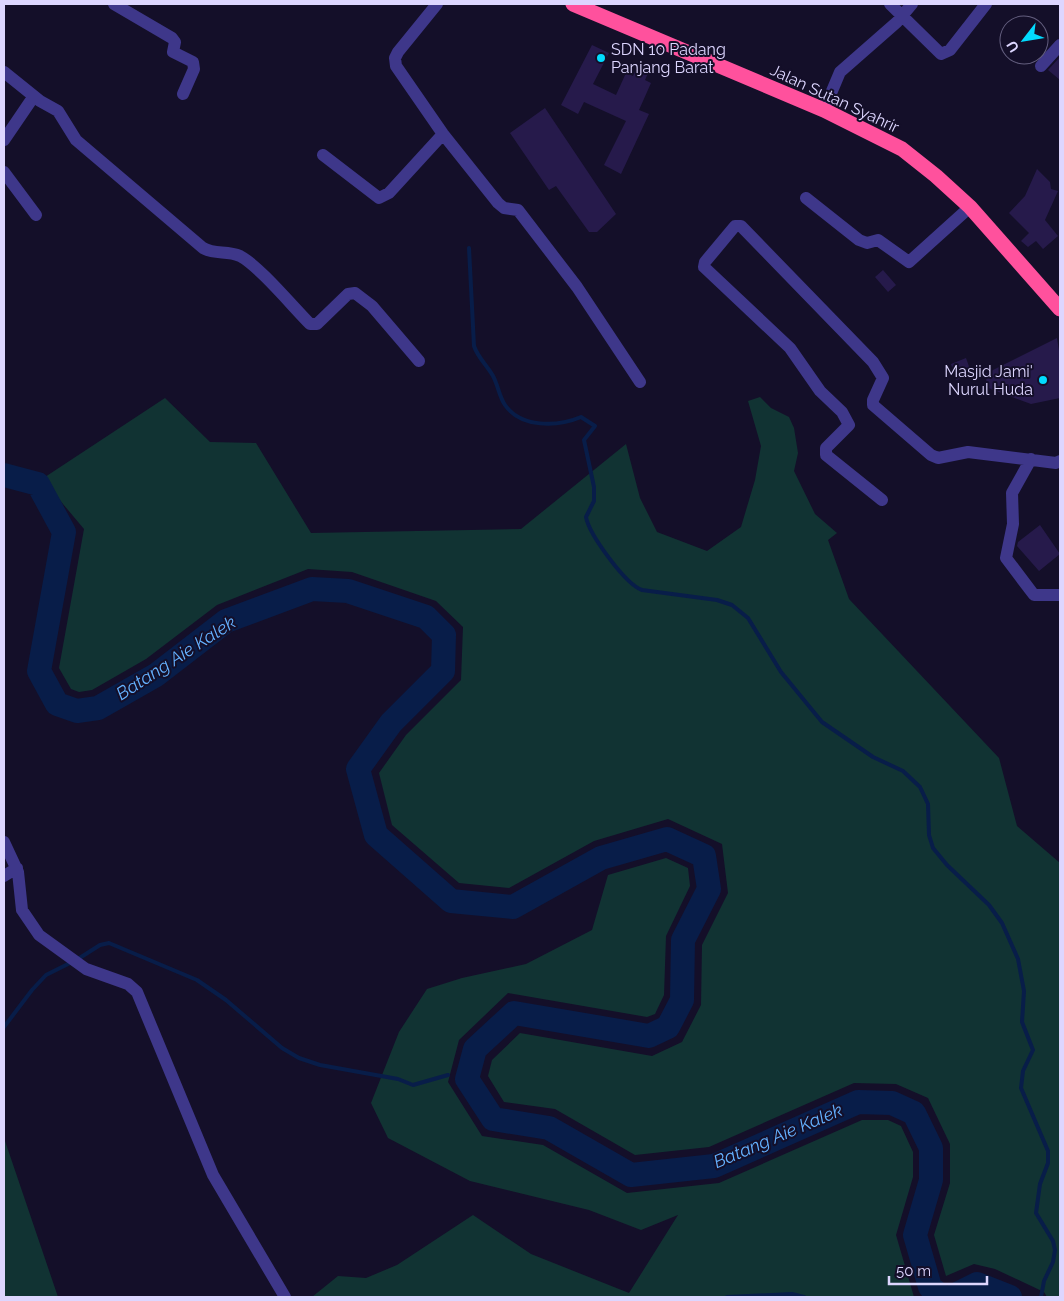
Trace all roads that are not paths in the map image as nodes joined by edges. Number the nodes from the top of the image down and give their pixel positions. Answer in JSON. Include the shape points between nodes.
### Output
{"nodes":[{"id":1,"x":114,"y":4,"type":"edge"},
{"id":2,"x":437,"y":4,"type":"edge"},
{"id":3,"x":573,"y":4,"type":"edge"},
{"id":4,"x":890,"y":4,"type":"edge"},
{"id":5,"x":912,"y":4,"type":"edge"},
{"id":6,"x":986,"y":4,"type":"edge"},
{"id":7,"x":903,"y":15,"type":"junction"},
{"id":8,"x":1060,"y":46,"type":"edge"},
{"id":9,"x":1042,"y":66,"type":"dead end"},
{"id":10,"x":4,"y":72,"type":"edge"},
{"id":11,"x":183,"y":94,"type":"dead end"},
{"id":12,"x":34,"y":96,"type":"junction"},
{"id":13,"x":824,"y":110,"type":"junction"},
{"id":14,"x":443,"y":134,"type":"junction"},
{"id":15,"x":4,"y":140,"type":"edge"},
{"id":16,"x":323,"y":155,"type":"dead end"},
{"id":17,"x":4,"y":172,"type":"edge"},
{"id":18,"x":806,"y":198,"type":"dead end"},
{"id":19,"x":970,"y":207,"type":"junction"},
{"id":20,"x":36,"y":215,"type":"dead end"},
{"id":21,"x":1060,"y":309,"type":"edge"},
{"id":22,"x":419,"y":361,"type":"dead end"},
{"id":23,"x":640,"y":382,"type":"dead end"},
{"id":24,"x":1031,"y":459,"type":"junction"},
{"id":25,"x":1060,"y":461,"type":"edge"},
{"id":26,"x":882,"y":500,"type":"dead end"},
{"id":27,"x":1060,"y":595,"type":"edge"},
{"id":28,"x":4,"y":842,"type":"edge"},
{"id":29,"x":16,"y":868,"type":"junction"},
{"id":30,"x":4,"y":876,"type":"edge"},
{"id":31,"x":285,"y":1297,"type":"edge"}],
"edges":[{"from":1,"to":11,"type":"street","via":[[172,38],[175,42],[173,52],[193,62],[194,69]]},
{"from":2,"to":14,"type":"street","via":[[395,58],[396,66]]},
{"from":3,"to":13,"type":"highway","name":"Jalan Sutan Syahrir"},
{"from":4,"to":7,"type":"street"},
{"from":5,"to":7,"type":"street"},
{"from":6,"to":7,"type":"street","via":[[945,53],[936,51]]},
{"from":7,"to":13,"type":"street","via":[[840,72]]},
{"from":8,"to":9,"type":"street"},
{"from":10,"to":12,"type":"street"},
{"from":12,"to":15,"type":"street"},
{"from":12,"to":22,"type":"street","via":[[58,111],[76,140],[203,248],[214,253],[230,252],[249,262],[310,324],[317,324],[348,294],[355,293],[372,306]]},
{"from":13,"to":19,"type":"highway","name":"Jalan Sutan Syahrir","via":[[902,149]]},
{"from":14,"to":16,"type":"street","via":[[388,193],[379,198]]},
{"from":14,"to":23,"type":"street","via":[[501,206],[518,210],[577,287]]},
{"from":17,"to":20,"type":"street"},
{"from":18,"to":19,"type":"street","via":[[859,240],[878,240],[909,262]]},
{"from":19,"to":21,"type":"highway","name":"Jalan Sutan Syahrir"},
{"from":24,"to":25,"type":"street"},
{"from":24,"to":26,"type":"street","via":[[968,452],[945,458],[931,455],[873,405],[883,378],[873,362],[741,226],[735,226],[704,267],[790,348],[820,391],[842,412],[849,425],[826,448],[826,455]]},
{"from":24,"to":27,"type":"street","via":[[1012,493],[1013,524],[1006,558],[1034,595]]},
{"from":28,"to":29,"type":"street"},
{"from":29,"to":30,"type":"street"},
{"from":29,"to":31,"type":"street","via":[[24,915],[39,935],[86,969],[128,984],[137,992],[213,1175]]}]}
